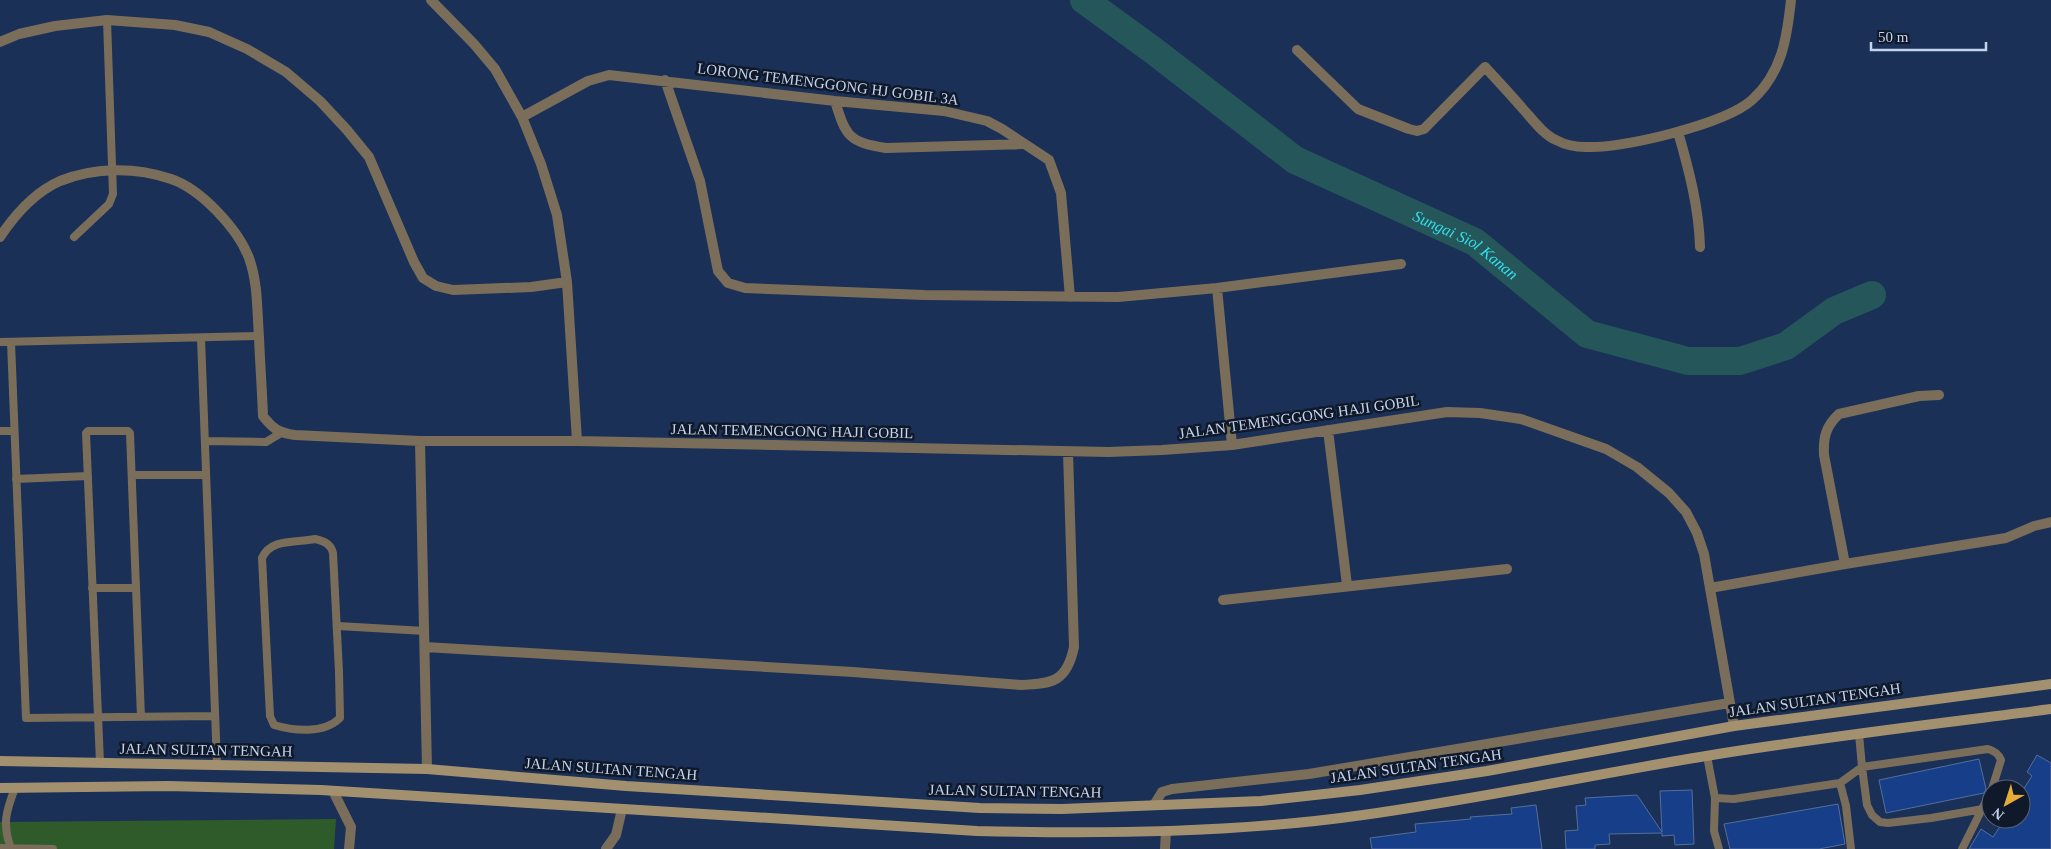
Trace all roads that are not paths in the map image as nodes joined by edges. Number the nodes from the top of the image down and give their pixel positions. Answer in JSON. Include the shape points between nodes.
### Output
{"nodes":[{"id":1,"x":431,"y":0,"type":"edge"},
{"id":2,"x":1791,"y":0,"type":"edge"},
{"id":3,"x":107,"y":20,"type":"junction"},
{"id":4,"x":0,"y":42,"type":"edge"},
{"id":5,"x":1297,"y":50,"type":"dead end"},
{"id":6,"x":665,"y":80,"type":"junction"},
{"id":7,"x":835,"y":101,"type":"junction"},
{"id":8,"x":522,"y":117,"type":"junction"},
{"id":9,"x":1678,"y":132,"type":"junction"},
{"id":10,"x":1023,"y":144,"type":"junction"},
{"id":11,"x":113,"y":170,"type":"junction"},
{"id":12,"x":0,"y":237,"type":"edge"},
{"id":13,"x":74,"y":237,"type":"dead end"},
{"id":14,"x":1700,"y":247,"type":"dead end"},
{"id":15,"x":1401,"y":264,"type":"dead end"},
{"id":16,"x":567,"y":282,"type":"junction"},
{"id":17,"x":1217,"y":288,"type":"junction"},
{"id":18,"x":1070,"y":297,"type":"junction"},
{"id":19,"x":259,"y":336,"type":"junction"},
{"id":20,"x":200,"y":338,"type":"junction"},
{"id":21,"x":0,"y":342,"type":"edge"},
{"id":22,"x":11,"y":342,"type":"junction"},
{"id":23,"x":1939,"y":395,"type":"dead end"},
{"id":24,"x":1328,"y":430,"type":"junction"},
{"id":25,"x":0,"y":431,"type":"edge"},
{"id":26,"x":14,"y":431,"type":"junction"},
{"id":27,"x":281,"y":433,"type":"junction"},
{"id":28,"x":420,"y":441,"type":"junction"},
{"id":29,"x":577,"y":441,"type":"junction"},
{"id":30,"x":205,"y":442,"type":"junction"},
{"id":31,"x":1232,"y":444,"type":"junction"},
{"id":32,"x":1068,"y":452,"type":"junction"},
{"id":33,"x":132,"y":475,"type":"junction"},
{"id":34,"x":206,"y":475,"type":"junction"},
{"id":35,"x":88,"y":476,"type":"junction"},
{"id":36,"x":16,"y":479,"type":"junction"},
{"id":37,"x":2051,"y":522,"type":"edge"},
{"id":38,"x":1845,"y":564,"type":"junction"},
{"id":39,"x":1507,"y":569,"type":"dead end"},
{"id":40,"x":1347,"y":585,"type":"junction"},
{"id":41,"x":92,"y":588,"type":"junction"},
{"id":42,"x":136,"y":588,"type":"junction"},
{"id":43,"x":1710,"y":588,"type":"junction"},
{"id":44,"x":1224,"y":600,"type":"dead end"},
{"id":45,"x":338,"y":626,"type":"junction"},
{"id":46,"x":425,"y":631,"type":"junction"},
{"id":47,"x":425,"y":647,"type":"junction"},
{"id":48,"x":2051,"y":684,"type":"edge"},
{"id":49,"x":1729,"y":703,"type":"junction"},
{"id":50,"x":2051,"y":709,"type":"edge"},
{"id":51,"x":215,"y":716,"type":"junction"},
{"id":52,"x":141,"y":717,"type":"junction"},
{"id":53,"x":98,"y":718,"type":"junction"},
{"id":54,"x":1734,"y":726,"type":"junction"},
{"id":55,"x":1859,"y":734,"type":"junction"},
{"id":56,"x":1707,"y":756,"type":"junction"},
{"id":57,"x":0,"y":761,"type":"edge"},
{"id":58,"x":100,"y":763,"type":"junction"},
{"id":59,"x":217,"y":765,"type":"junction"},
{"id":60,"x":1862,"y":767,"type":"junction"},
{"id":61,"x":426,"y":770,"type":"junction"},
{"id":62,"x":1995,"y":779,"type":"edge"},
{"id":63,"x":1840,"y":783,"type":"junction"},
{"id":64,"x":0,"y":788,"type":"edge"},
{"id":65,"x":15,"y":788,"type":"junction"},
{"id":66,"x":333,"y":791,"type":"junction"},
{"id":67,"x":1715,"y":798,"type":"junction"},
{"id":68,"x":1154,"y":805,"type":"junction"},
{"id":69,"x":622,"y":809,"type":"junction"},
{"id":70,"x":1981,"y":809,"type":"edge"},
{"id":71,"x":1981,"y":813,"type":"edge"},
{"id":72,"x":1166,"y":831,"type":"junction"},
{"id":73,"x":0,"y":848,"type":"edge"},
{"id":74,"x":11,"y":848,"type":"edge"},
{"id":75,"x":53,"y":849,"type":"edge"},
{"id":76,"x":348,"y":849,"type":"edge"},
{"id":77,"x":606,"y":849,"type":"edge"},
{"id":78,"x":1165,"y":849,"type":"edge"},
{"id":79,"x":1718,"y":849,"type":"edge"},
{"id":80,"x":1851,"y":849,"type":"edge"},
{"id":81,"x":1962,"y":849,"type":"edge"}],
"edges":[{"from":1,"to":8,"type":"street","via":[[495,69]]},
{"from":2,"to":9,"type":"street","via":[[1783,54],[1753,99],[1736,111]]},
{"from":3,"to":4,"type":"street","via":[[55,26]]},
{"from":3,"to":11,"type":"lane"},
{"from":3,"to":16,"type":"street","via":[[175,25],[209,32],[286,72],[348,130],[369,158],[414,262],[423,278],[436,286],[463,289],[531,287]]},
{"from":5,"to":9,"type":"street","via":[[1358,109],[1417,131],[1424,129],[1485,68],[1541,129],[1556,140],[1573,146],[1603,146]]},
{"from":6,"to":7,"type":"street","name":"LORONG TEMENGGONG HJ GOBIL 3A"},
{"from":6,"to":8,"type":"street","name":"LORONG TEMENGGONG HJ GOBIL 3A","via":[[598,76]]},
{"from":6,"to":18,"type":"street","via":[[700,181],[718,271],[728,283],[746,288]]},
{"from":7,"to":10,"type":"street","name":"LORONG TEMENGGONG HJ GOBIL 3A","via":[[944,111],[973,117],[1002,129]]},
{"from":7,"to":10,"type":"street","via":[[848,134],[871,145],[886,148]]},
{"from":8,"to":16,"type":"street","via":[[557,215]]},
{"from":9,"to":14,"type":"street","via":[[1690,176]]},
{"from":10,"to":18,"type":"street","name":"LORONG TEMENGGONG HJ GOBIL 3A","via":[[1048,160],[1057,178],[1064,209]]},
{"from":11,"to":12,"type":"street","via":[[59,182],[32,200]]},
{"from":11,"to":13,"type":"lane","via":[[113,194],[109,204]]},
{"from":11,"to":19,"type":"street","via":[[138,171],[172,179],[197,194],[220,214],[238,236],[249,257],[256,290]]},
{"from":15,"to":17,"type":"street"},
{"from":16,"to":29,"type":"street"},
{"from":17,"to":18,"type":"street","via":[[1118,297]]},
{"from":17,"to":31,"type":"street"},
{"from":19,"to":20,"type":"lane"},
{"from":19,"to":27,"type":"street","via":[[263,416],[272,428]]},
{"from":20,"to":22,"type":"lane"},
{"from":20,"to":30,"type":"lane"},
{"from":21,"to":22,"type":"lane"},
{"from":22,"to":26,"type":"lane"},
{"from":23,"to":38,"type":"street","via":[[1919,396],[1839,414],[1831,421],[1824,437],[1824,455]]},
{"from":24,"to":31,"type":"street","name":"JALAN TEMENGGONG HAJI GOBIL"},
{"from":24,"to":40,"type":"street"},
{"from":24,"to":43,"type":"street","name":"JALAN TEMENGGONG HAJI GOBIL","via":[[1447,412],[1480,413],[1521,419],[1606,449],[1637,467],[1686,512],[1704,554]]},
{"from":25,"to":26,"type":"lane"},
{"from":26,"to":36,"type":"lane"},
{"from":27,"to":28,"type":"street","name":"JALAN TEMENGGONG HAJI GOBIL"},
{"from":27,"to":30,"type":"lane","via":[[266,442]]},
{"from":28,"to":29,"type":"street","name":"JALAN TEMENGGONG HAJI GOBIL"},
{"from":28,"to":46,"type":"street"},
{"from":29,"to":32,"type":"street","name":"JALAN TEMENGGONG HAJI GOBIL"},
{"from":30,"to":34,"type":"lane"},
{"from":31,"to":32,"type":"street","name":"JALAN TEMENGGONG HAJI GOBIL","via":[[1162,450]]},
{"from":32,"to":47,"type":"street","via":[[1074,647],[1064,674],[1052,682],[1021,685]]},
{"from":33,"to":34,"type":"lane"},
{"from":33,"to":35,"type":"lane","via":[[129,431],[88,431]]},
{"from":33,"to":42,"type":"lane"},
{"from":34,"to":51,"type":"lane"},
{"from":35,"to":36,"type":"lane"},
{"from":35,"to":41,"type":"lane"},
{"from":36,"to":53,"type":"lane","via":[[25,716],[28,720]]},
{"from":37,"to":38,"type":"street","via":[[2006,538]]},
{"from":38,"to":43,"type":"street"},
{"from":39,"to":40,"type":"street"},
{"from":40,"to":44,"type":"street"},
{"from":41,"to":42,"type":"lane"},
{"from":41,"to":53,"type":"lane"},
{"from":42,"to":52,"type":"lane"},
{"from":43,"to":49,"type":"street","name":"JALAN TEMENGGONG HAJI GOBIL"},
{"from":45,"to":45,"type":"lane","via":[[332,547],[315,539],[273,544],[265,551],[262,567],[270,716],[274,725],[295,730],[310,729],[333,725],[340,718]]},
{"from":45,"to":46,"type":"lane"},
{"from":46,"to":47,"type":"street"},
{"from":47,"to":61,"type":"street"},
{"from":48,"to":54,"type":"main road","name":"JALAN SULTAN TENGAH"},
{"from":49,"to":54,"type":"street","name":"JALAN TEMENGGONG HAJI GOBIL"},
{"from":49,"to":68,"type":"street","via":[[1308,774],[1172,789],[1162,792]]},
{"from":50,"to":55,"type":"main road"},
{"from":51,"to":52,"type":"lane"},
{"from":51,"to":59,"type":"lane"},
{"from":52,"to":53,"type":"lane"},
{"from":53,"to":58,"type":"lane"},
{"from":54,"to":68,"type":"main road","name":"JALAN SULTAN TENGAH","via":[[1487,771],[1360,790],[1260,801]]},
{"from":55,"to":56,"type":"main road"},
{"from":55,"to":60,"type":"lane"},
{"from":56,"to":67,"type":"lane"},
{"from":56,"to":72,"type":"main road","via":[[1361,816]]},
{"from":57,"to":58,"type":"main road","name":"JALAN SULTAN TENGAH"},
{"from":58,"to":59,"type":"main road","name":"JALAN SULTAN TENGAH"},
{"from":59,"to":61,"type":"main road","name":"JALAN SULTAN TENGAH"},
{"from":60,"to":62,"type":"lane","via":[[1988,749],[1999,755],[2001,760]]},
{"from":60,"to":63,"type":"lane"},
{"from":60,"to":70,"type":"lane","via":[[1867,805],[1880,822]]},
{"from":61,"to":68,"type":"main road","name":"JALAN SULTAN TENGAH","via":[[980,808]]},
{"from":63,"to":67,"type":"lane","via":[[1734,799]]},
{"from":63,"to":80,"type":"lane"},
{"from":64,"to":65,"type":"main road"},
{"from":65,"to":66,"type":"main road","via":[[168,786]]},
{"from":65,"to":74,"type":"lane","via":[[6,819],[6,834]]},
{"from":66,"to":69,"type":"main road"},
{"from":66,"to":76,"type":"street","via":[[351,827]]},
{"from":67,"to":79,"type":"lane","via":[[1714,830]]},
{"from":69,"to":72,"type":"main road","via":[[977,831]]},
{"from":69,"to":77,"type":"street","via":[[616,835]]},
{"from":71,"to":81,"type":"lane"},
{"from":72,"to":78,"type":"street"},
{"from":73,"to":74,"type":"lane"},
{"from":74,"to":75,"type":"lane"}]}
